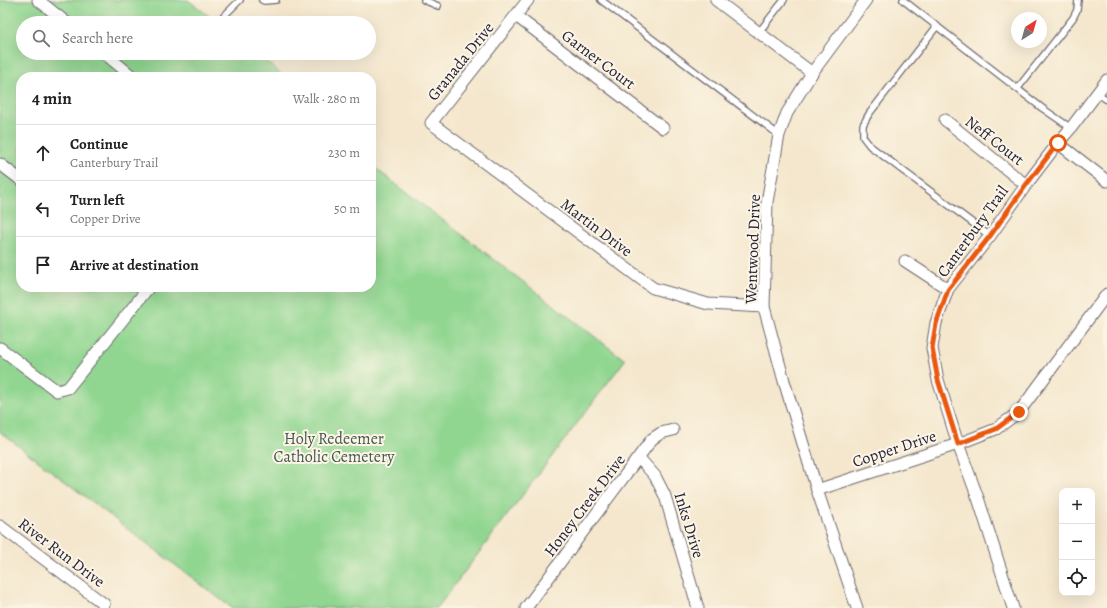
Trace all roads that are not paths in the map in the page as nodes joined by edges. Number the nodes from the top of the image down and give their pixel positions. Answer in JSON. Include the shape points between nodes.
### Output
{"nodes":[{"id":1,"x":38,"y":0,"type":"edge"},
{"id":2,"x":240,"y":0,"type":"edge"},
{"id":3,"x":262,"y":0,"type":"edge"},
{"id":4,"x":276,"y":0,"type":"edge"},
{"id":5,"x":424,"y":0,"type":"edge"},
{"id":6,"x":528,"y":0,"type":"edge"},
{"id":7,"x":601,"y":0,"type":"edge"},
{"id":8,"x":716,"y":0,"type":"edge"},
{"id":9,"x":784,"y":0,"type":"edge"},
{"id":10,"x":866,"y":0,"type":"edge"},
{"id":11,"x":903,"y":0,"type":"edge"},
{"id":12,"x":1078,"y":0,"type":"edge"},
{"id":13,"x":438,"y":6,"type":"dead end"},
{"id":14,"x":58,"y":16,"type":"edge"},
{"id":15,"x":224,"y":16,"type":"edge"},
{"id":16,"x":516,"y":16,"type":"junction"},
{"id":17,"x":937,"y":26,"type":"junction"},
{"id":18,"x":759,"y":32,"type":"junction"},
{"id":19,"x":112,"y":60,"type":"edge"},
{"id":20,"x":127,"y":72,"type":"edge"},
{"id":21,"x":812,"y":73,"type":"junction"},
{"id":22,"x":1107,"y":80,"type":"edge"},
{"id":23,"x":1018,"y":88,"type":"junction"},
{"id":24,"x":1097,"y":93,"type":"junction"},
{"id":25,"x":1107,"y":100,"type":"edge"},
{"id":26,"x":945,"y":120,"type":"dead end"},
{"id":27,"x":430,"y":123,"type":"joint"},
{"id":28,"x":663,"y":128,"type":"dead end"},
{"id":29,"x":1071,"y":128,"type":"junction"},
{"id":30,"x":779,"y":136,"type":"junction"},
{"id":31,"x":1058,"y":143,"type":"junction"},
{"id":32,"x":0,"y":164,"type":"edge"},
{"id":33,"x":16,"y":176,"type":"edge"},
{"id":34,"x":1107,"y":181,"type":"edge"},
{"id":35,"x":1026,"y":185,"type":"junction"},
{"id":36,"x":990,"y":236,"type":"junction"},
{"id":37,"x":905,"y":261,"type":"dead end"},
{"id":38,"x":948,"y":290,"type":"junction"},
{"id":39,"x":145,"y":292,"type":"edge"},
{"id":40,"x":1107,"y":294,"type":"edge"},
{"id":41,"x":764,"y":307,"type":"junction"},
{"id":42,"x":0,"y":348,"type":"edge"},
{"id":43,"x":673,"y":430,"type":"dead end"},
{"id":44,"x":958,"y":444,"type":"junction"},
{"id":45,"x":639,"y":458,"type":"junction"},
{"id":46,"x":817,"y":490,"type":"junction"},
{"id":47,"x":0,"y":526,"type":"edge"},
{"id":48,"x":103,"y":606,"type":"edge"},
{"id":49,"x":526,"y":608,"type":"edge"},
{"id":50,"x":698,"y":608,"type":"edge"},
{"id":51,"x":857,"y":608,"type":"edge"},
{"id":52,"x":1013,"y":608,"type":"edge"}],
"edges":[{"from":1,"to":14,"type":"street"},
{"from":2,"to":15,"type":"lane"},
{"from":3,"to":4,"type":"lane"},
{"from":5,"to":13,"type":"lane"},
{"from":6,"to":16,"type":"street","name":"Granada Drive"},
{"from":7,"to":30,"type":"lane"},
{"from":8,"to":18,"type":"street"},
{"from":9,"to":18,"type":"lane"},
{"from":10,"to":21,"type":"street","name":"Wentwood Drive"},
{"from":11,"to":17,"type":"lane"},
{"from":12,"to":23,"type":"lane","via":[[1073,18]]},
{"from":16,"to":27,"type":"street","name":"Granada Drive"},
{"from":16,"to":28,"type":"street","name":"Garner Court"},
{"from":17,"to":23,"type":"lane"},
{"from":17,"to":36,"type":"lane","via":[[869,114],[863,125],[863,137],[870,146]]},
{"from":18,"to":21,"type":"street"},
{"from":19,"to":20,"type":"street"},
{"from":21,"to":30,"type":"street","name":"Wentwood Drive","via":[[787,113]]},
{"from":22,"to":24,"type":"street","name":"Canterbury Trail"},
{"from":23,"to":29,"type":"lane"},
{"from":24,"to":25,"type":"lane"},
{"from":24,"to":29,"type":"street","name":"Canterbury Trail"},
{"from":26,"to":35,"type":"street","name":"Neff Court"},
{"from":27,"to":41,"type":"street","name":"Martin Drive","via":[[652,288],[708,304]]},
{"from":29,"to":31,"type":"street","name":"Canterbury Trail"},
{"from":30,"to":41,"type":"street","name":"Wentwood Drive","via":[[767,202]]},
{"from":31,"to":34,"type":"street"},
{"from":31,"to":35,"type":"street","name":"Canterbury Trail"},
{"from":32,"to":33,"type":"street"},
{"from":35,"to":36,"type":"street","name":"Canterbury Trail"},
{"from":36,"to":38,"type":"street","name":"Canterbury Trail"},
{"from":37,"to":38,"type":"street"},
{"from":38,"to":44,"type":"street","name":"Canterbury Trail","via":[[936,324],[932,348],[938,380]]},
{"from":39,"to":42,"type":"street","via":[[68,388],[57,391]]},
{"from":40,"to":44,"type":"street","name":"Copper Drive","via":[[1019,412],[996,429]]},
{"from":41,"to":46,"type":"street","name":"Wentwood Drive"},
{"from":43,"to":45,"type":"street","name":"Honey Creek Drive","via":[[661,433],[652,440]]},
{"from":44,"to":46,"type":"street","name":"Copper Drive"},
{"from":44,"to":52,"type":"street","name":"Canterbury Trail"},
{"from":45,"to":49,"type":"street","name":"Honey Creek Drive"},
{"from":45,"to":50,"type":"street","name":"Inks Drive","via":[[655,476],[665,496]]},
{"from":46,"to":51,"type":"street","name":"Wentwood Drive"},
{"from":47,"to":48,"type":"street","name":"River Run Drive"}]}
